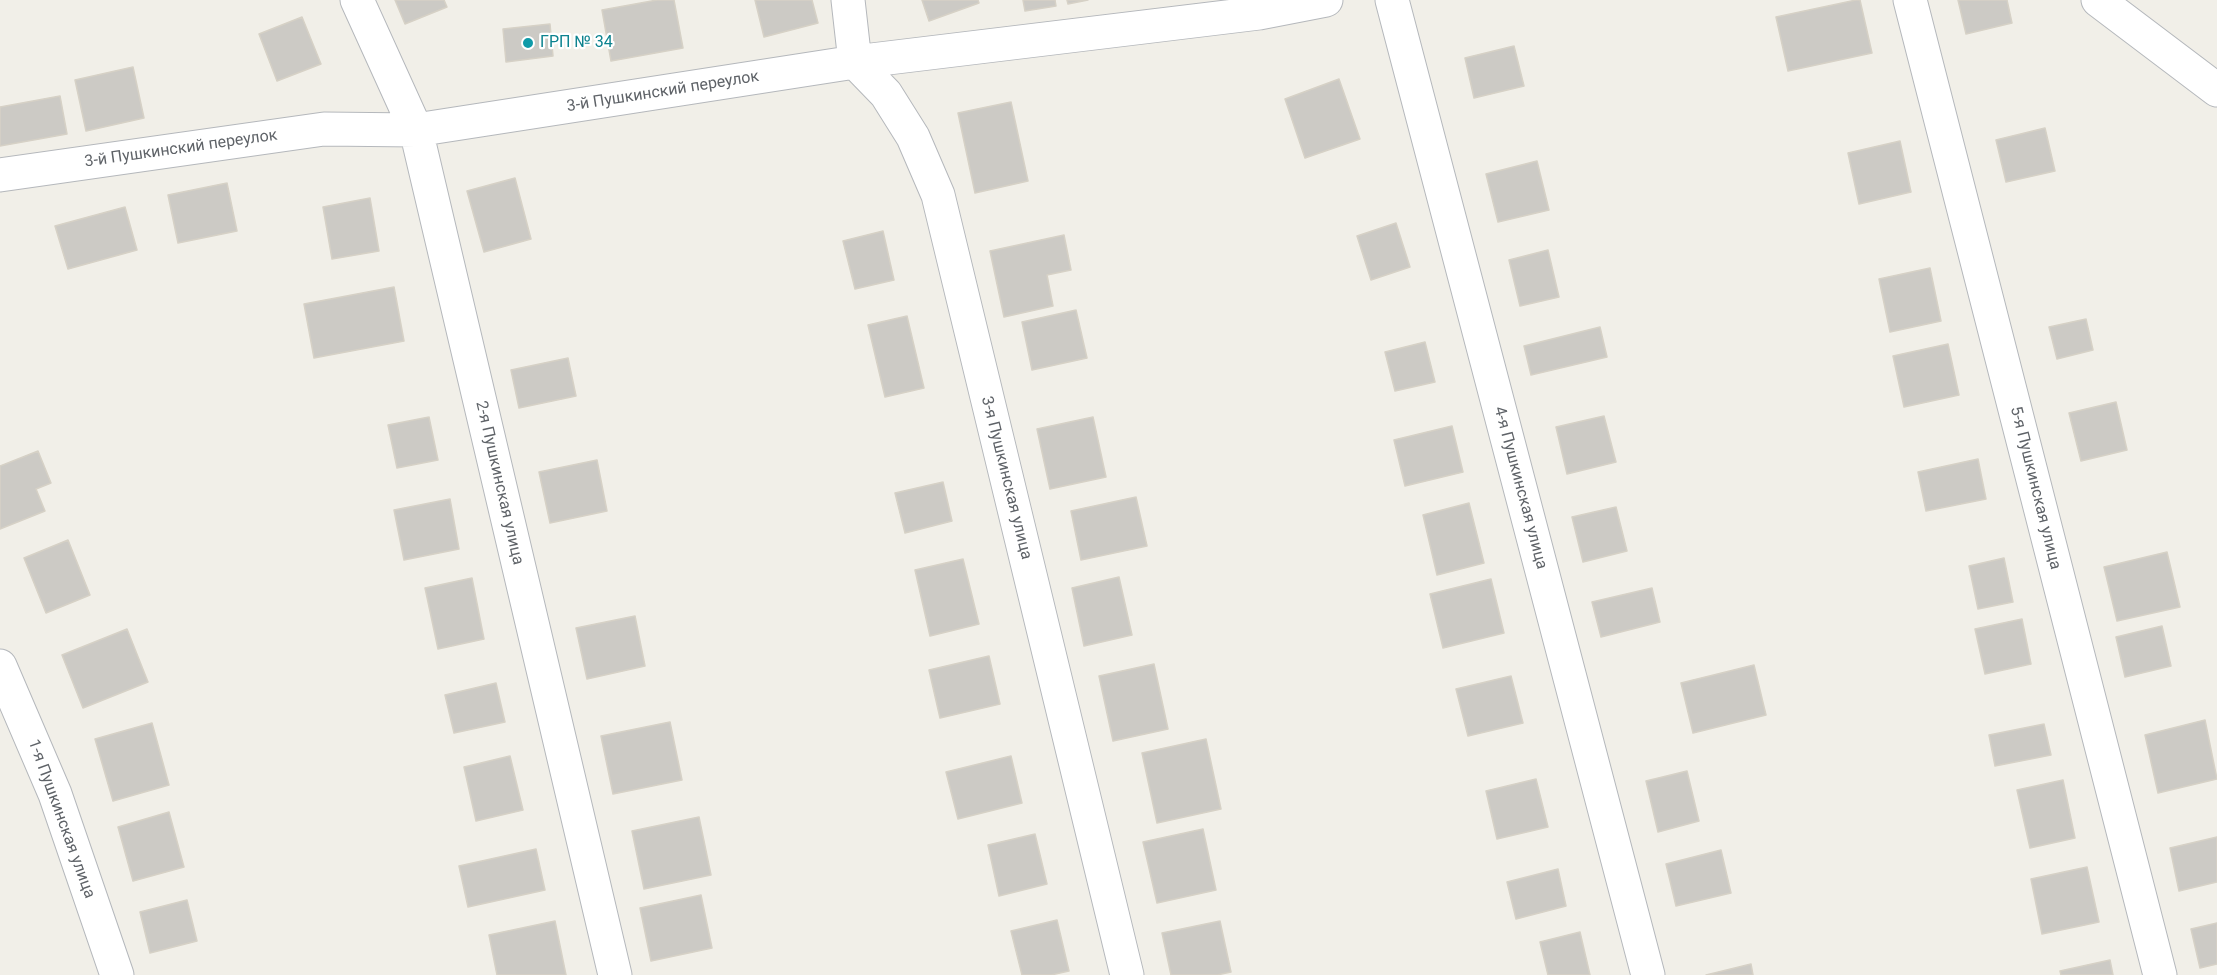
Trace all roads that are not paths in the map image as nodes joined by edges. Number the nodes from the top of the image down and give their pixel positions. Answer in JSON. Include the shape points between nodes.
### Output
{"nodes":[{"id":1,"x":357,"y":0,"type":"edge"},
{"id":2,"x":848,"y":0,"type":"edge"},
{"id":3,"x":1326,"y":0,"type":"edge"},
{"id":4,"x":1392,"y":0,"type":"edge"},
{"id":5,"x":1910,"y":0,"type":"edge"},
{"id":6,"x":2098,"y":0,"type":"edge"},
{"id":7,"x":855,"y":62,"type":"junction"},
{"id":8,"x":2217,"y":90,"type":"edge"},
{"id":9,"x":416,"y":130,"type":"junction"},
{"id":10,"x":0,"y":175,"type":"edge"},
{"id":11,"x":0,"y":666,"type":"edge"},
{"id":12,"x":117,"y":975,"type":"edge"},
{"id":13,"x":615,"y":975,"type":"edge"},
{"id":14,"x":1127,"y":975,"type":"edge"},
{"id":15,"x":1648,"y":975,"type":"edge"},
{"id":16,"x":2160,"y":975,"type":"edge"}],
"edges":[{"from":1,"to":9,"type":"street","name":"2-я Пушкинская улица"},
{"from":2,"to":7,"type":"street"},
{"from":3,"to":7,"type":"street","name":"3-й Пушкинский переулок","via":[[1259,13]]},
{"from":4,"to":15,"type":"street","name":"4-я Пушкинская улица"},
{"from":5,"to":16,"type":"street","name":"5-я Пушкинская улица"},
{"from":6,"to":8,"type":"street"},
{"from":7,"to":9,"type":"street","name":"3-й Пушкинский переулок"},
{"from":7,"to":14,"type":"street","name":"3-я Пушкинская улица","via":[[886,94],[913,138],[938,195]]},
{"from":9,"to":10,"type":"street","name":"3-й Пушкинский переулок","via":[[324,129]]},
{"from":9,"to":13,"type":"street","name":"2-я Пушкинская улица"},
{"from":11,"to":12,"type":"street","name":"1-я Пушкинская улица","via":[[55,794]]}]}
